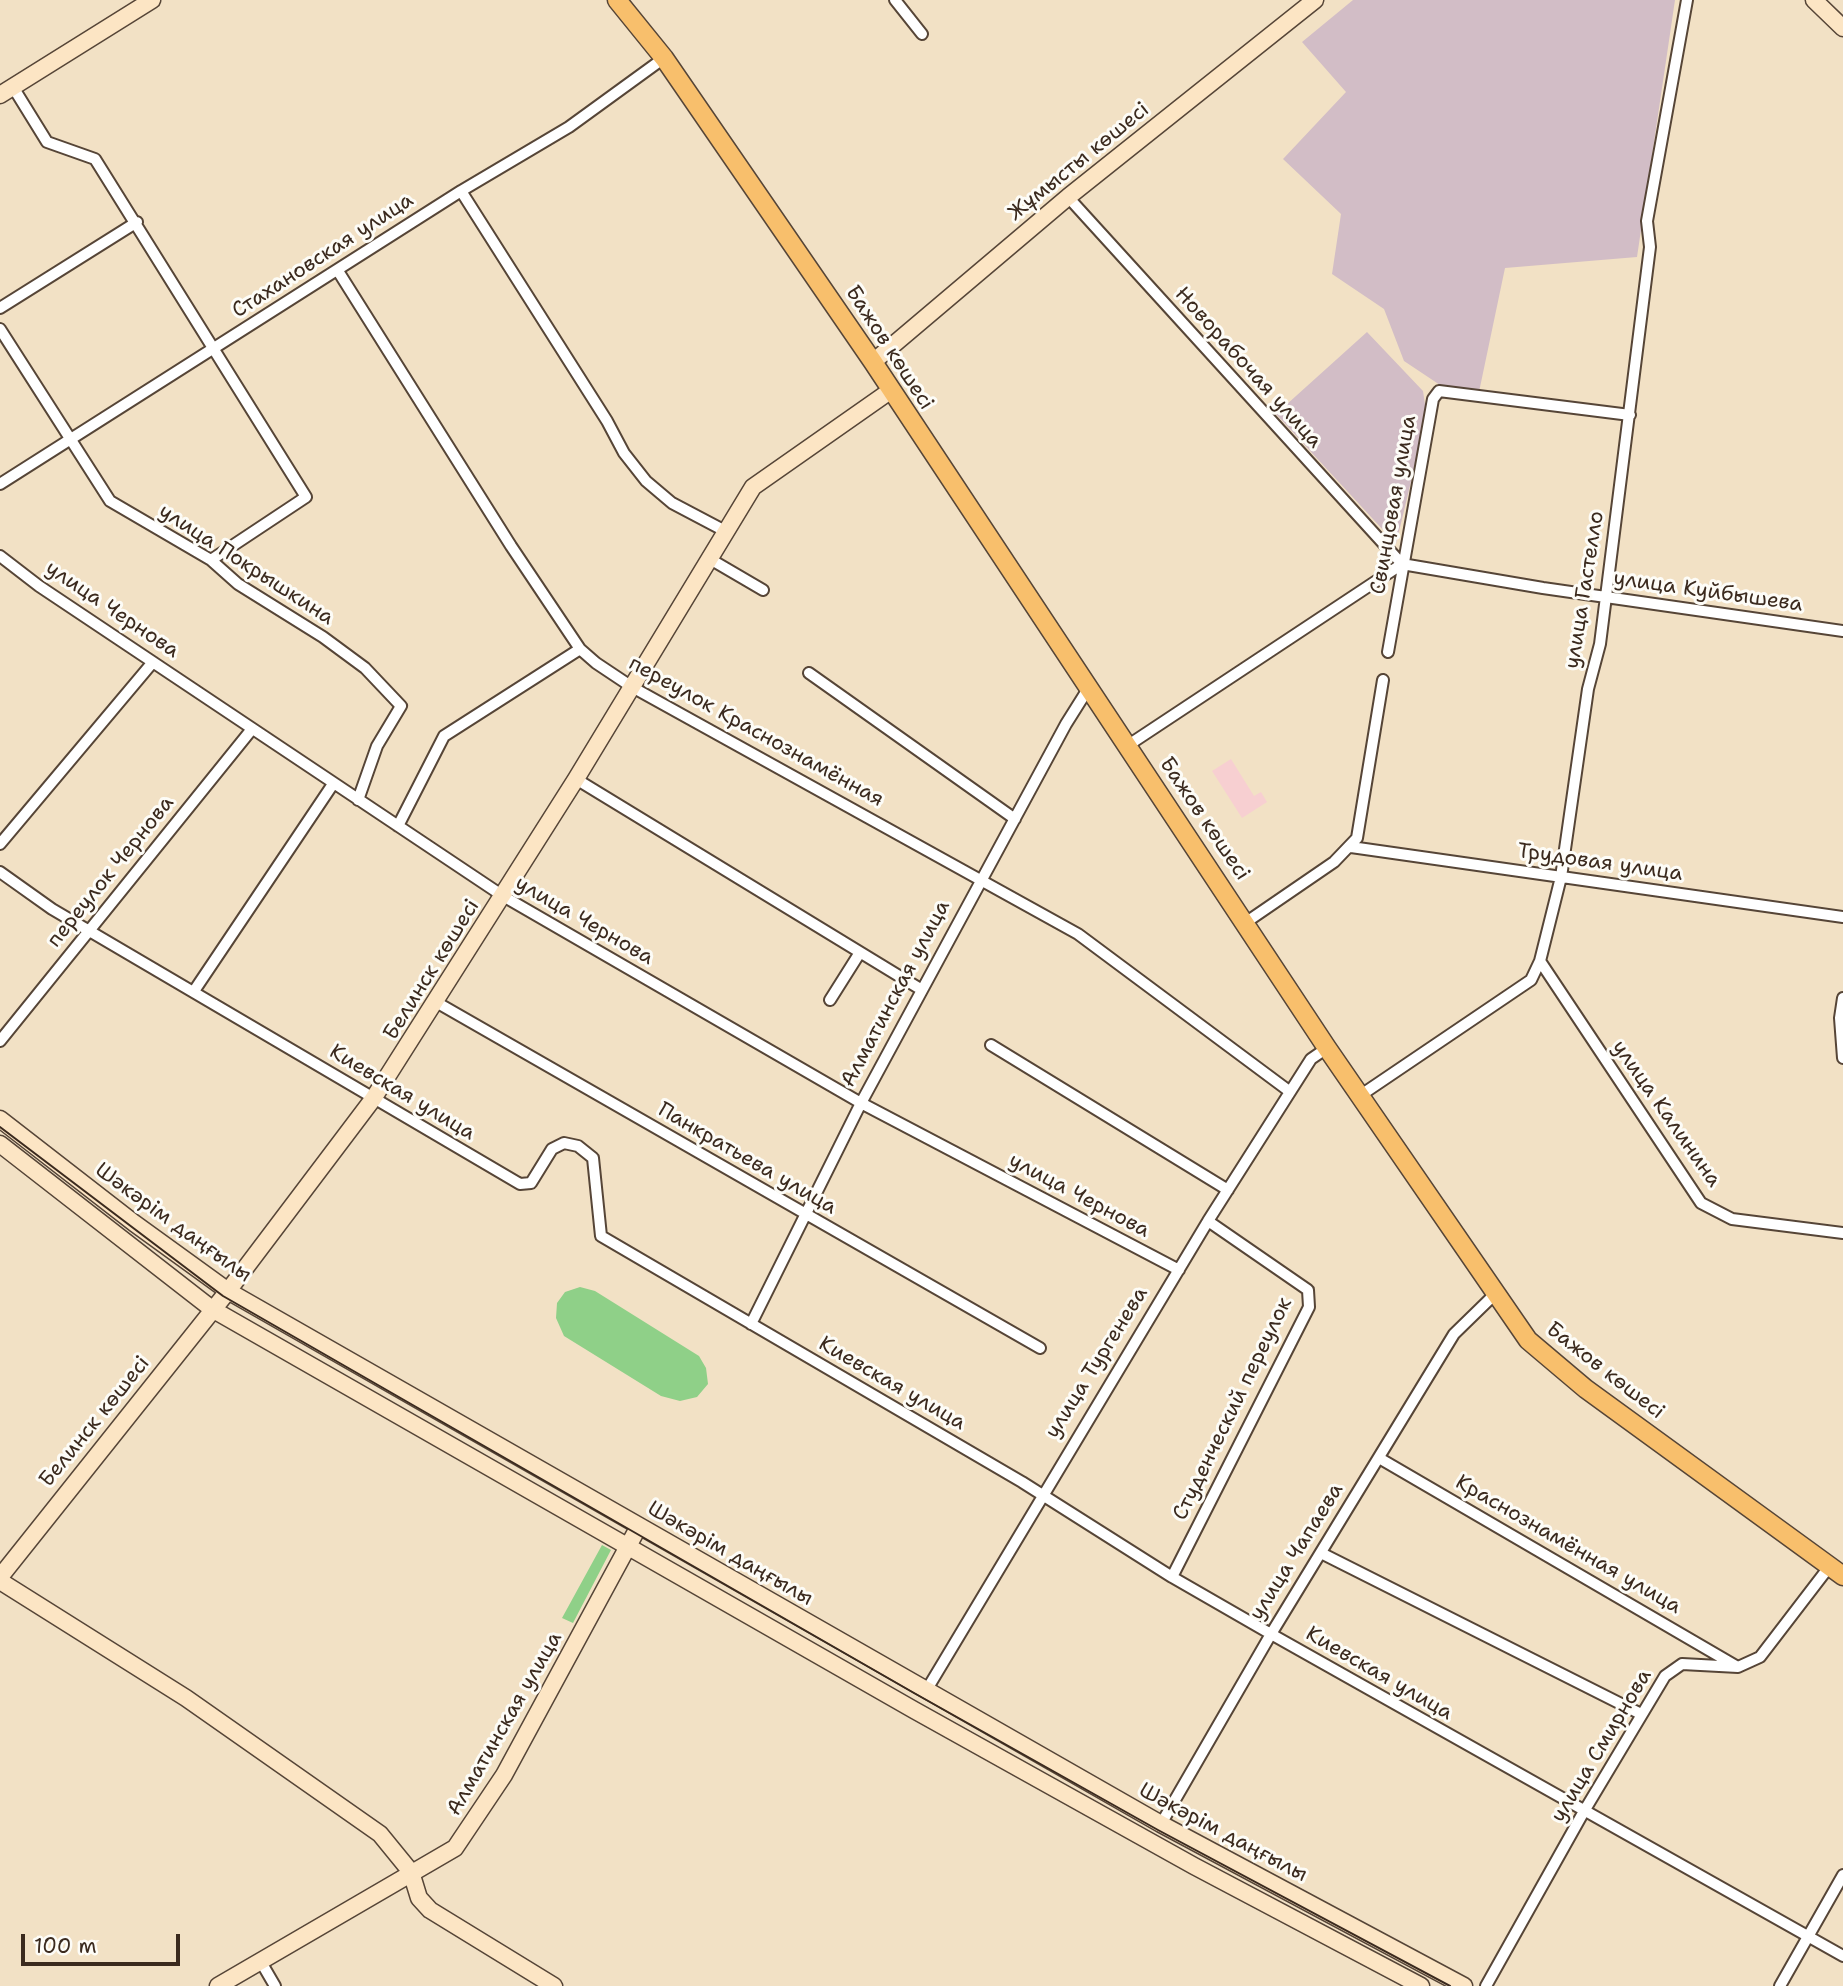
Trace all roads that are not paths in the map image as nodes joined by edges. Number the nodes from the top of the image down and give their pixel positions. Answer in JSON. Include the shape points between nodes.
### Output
{"nodes":[{"id":1,"x":152,"y":0,"type":"edge"},
{"id":2,"x":617,"y":0,"type":"edge"},
{"id":3,"x":895,"y":0,"type":"edge"},
{"id":4,"x":1315,"y":0,"type":"edge"},
{"id":5,"x":1687,"y":0,"type":"edge"},
{"id":6,"x":1814,"y":0,"type":"edge"},
{"id":7,"x":1843,"y":28,"type":"edge"},
{"id":8,"x":922,"y":34,"type":"dead end"},
{"id":9,"x":664,"y":58,"type":"junction"},
{"id":10,"x":7,"y":91,"type":"edge"},
{"id":11,"x":461,"y":191,"type":"junction"},
{"id":12,"x":1068,"y":197,"type":"junction"},
{"id":13,"x":137,"y":222,"type":"junction"},
{"id":14,"x":338,"y":271,"type":"junction"},
{"id":15,"x":0,"y":308,"type":"edge"},
{"id":16,"x":0,"y":329,"type":"edge"},
{"id":17,"x":215,"y":348,"type":"junction"},
{"id":18,"x":873,"y":362,"type":"junction"},
{"id":19,"x":890,"y":391,"type":"junction"},
{"id":20,"x":1630,"y":415,"type":"junction"},
{"id":21,"x":70,"y":439,"type":"junction"},
{"id":22,"x":0,"y":484,"type":"edge"},
{"id":23,"x":727,"y":532,"type":"junction"},
{"id":24,"x":0,"y":555,"type":"edge"},
{"id":25,"x":710,"y":559,"type":"junction"},
{"id":26,"x":211,"y":560,"type":"junction"},
{"id":27,"x":1402,"y":564,"type":"junction"},
{"id":28,"x":763,"y":590,"type":"dead end"},
{"id":29,"x":1606,"y":596,"type":"junction"},
{"id":30,"x":1843,"y":631,"type":"edge"},
{"id":31,"x":580,"y":649,"type":"junction"},
{"id":32,"x":1388,"y":652,"type":"dead end"},
{"id":33,"x":153,"y":662,"type":"junction"},
{"id":34,"x":809,"y":673,"type":"dead end"},
{"id":35,"x":1383,"y":680,"type":"dead end"},
{"id":36,"x":632,"y":687,"type":"junction"},
{"id":37,"x":1088,"y":689,"type":"junction"},
{"id":38,"x":252,"y":729,"type":"junction"},
{"id":39,"x":1127,"y":746,"type":"junction"},
{"id":40,"x":576,"y":779,"type":"junction"},
{"id":41,"x":333,"y":784,"type":"junction"},
{"id":42,"x":358,"y":800,"type":"junction"},
{"id":43,"x":1015,"y":819,"type":"junction"},
{"id":44,"x":398,"y":826,"type":"junction"},
{"id":45,"x":0,"y":844,"type":"edge"},
{"id":46,"x":1351,"y":847,"type":"junction"},
{"id":47,"x":0,"y":872,"type":"edge"},
{"id":48,"x":1562,"y":877,"type":"junction"},
{"id":49,"x":981,"y":879,"type":"junction"},
{"id":50,"x":503,"y":896,"type":"junction"},
{"id":51,"x":1843,"y":917,"type":"edge"},
{"id":52,"x":1245,"y":923,"type":"junction"},
{"id":53,"x":88,"y":930,"type":"junction"},
{"id":54,"x":859,"y":954,"type":"junction"},
{"id":55,"x":1540,"y":961,"type":"junction"},
{"id":56,"x":922,"y":990,"type":"junction"},
{"id":57,"x":194,"y":991,"type":"junction"},
{"id":58,"x":1843,"y":998,"type":"edge"},
{"id":59,"x":830,"y":1000,"type":"dead end"},
{"id":60,"x":436,"y":1002,"type":"junction"},
{"id":61,"x":0,"y":1041,"type":"edge"},
{"id":62,"x":991,"y":1045,"type":"dead end"},
{"id":63,"x":1327,"y":1048,"type":"junction"},
{"id":64,"x":1843,"y":1058,"type":"edge"},
{"id":65,"x":1289,"y":1091,"type":"junction"},
{"id":66,"x":1362,"y":1095,"type":"junction"},
{"id":67,"x":373,"y":1100,"type":"junction"},
{"id":68,"x":861,"y":1103,"type":"junction"},
{"id":69,"x":0,"y":1119,"type":"edge"},
{"id":70,"x":0,"y":1144,"type":"edge"},
{"id":71,"x":1228,"y":1190,"type":"junction"},
{"id":72,"x":806,"y":1215,"type":"junction"},
{"id":73,"x":1208,"y":1221,"type":"junction"},
{"id":74,"x":1843,"y":1233,"type":"edge"},
{"id":75,"x":1180,"y":1270,"type":"junction"},
{"id":76,"x":228,"y":1291,"type":"junction"},
{"id":77,"x":1494,"y":1295,"type":"junction"},
{"id":78,"x":212,"y":1309,"type":"junction"},
{"id":79,"x":751,"y":1324,"type":"junction"},
{"id":80,"x":1040,"y":1348,"type":"dead end"},
{"id":81,"x":1379,"y":1458,"type":"junction"},
{"id":82,"x":1040,"y":1496,"type":"junction"},
{"id":83,"x":639,"y":1526,"type":"junction"},
{"id":84,"x":627,"y":1547,"type":"junction"},
{"id":85,"x":1323,"y":1554,"type":"junction"},
{"id":86,"x":1836,"y":1571,"type":"edge"},
{"id":87,"x":1172,"y":1577,"type":"junction"},
{"id":88,"x":0,"y":1579,"type":"edge"},
{"id":89,"x":1271,"y":1634,"type":"junction"},
{"id":90,"x":1738,"y":1667,"type":"junction"},
{"id":91,"x":926,"y":1690,"type":"junction"},
{"id":92,"x":914,"y":1710,"type":"junction"},
{"id":93,"x":1641,"y":1714,"type":"junction"},
{"id":94,"x":1583,"y":1812,"type":"junction"},
{"id":95,"x":1161,"y":1824,"type":"junction"},
{"id":96,"x":1152,"y":1843,"type":"junction"},
{"id":97,"x":411,"y":1872,"type":"junction"},
{"id":98,"x":1843,"y":1875,"type":"edge"},
{"id":99,"x":1808,"y":1936,"type":"junction"},
{"id":100,"x":1843,"y":1956,"type":"edge"},
{"id":101,"x":261,"y":1962,"type":"junction"},
{"id":102,"x":1424,"y":1964,"type":"junction"},
{"id":103,"x":1416,"y":1985,"type":"edge"},
{"id":104,"x":218,"y":1986,"type":"edge"},
{"id":105,"x":275,"y":1986,"type":"edge"},
{"id":106,"x":554,"y":1986,"type":"edge"},
{"id":107,"x":1464,"y":1986,"type":"edge"},
{"id":108,"x":1486,"y":1986,"type":"edge"},
{"id":109,"x":1780,"y":1986,"type":"edge"}],
"edges":[{"from":1,"to":10,"type":"main road"},
{"from":2,"to":9,"type":"main road","name":"Бажов көшесі"},
{"from":3,"to":8,"type":"street"},
{"from":4,"to":12,"type":"main road","name":"Жұмысты көшесі"},
{"from":5,"to":20,"type":"street","name":"улица Гастелло","via":[[1647,221],[1650,247]]},
{"from":6,"to":7,"type":"main road"},
{"from":9,"to":11,"type":"street","name":"Стахановская улица","via":[[569,127]]},
{"from":9,"to":18,"type":"main road","name":"Бажов көшесі"},
{"from":10,"to":13,"type":"street","via":[[47,142],[95,159]]},
{"from":11,"to":14,"type":"street","name":"Стахановская улица"},
{"from":11,"to":23,"type":"street","via":[[624,453],[646,481],[672,503]]},
{"from":12,"to":18,"type":"main road","name":"Жұмысты көшесі"},
{"from":12,"to":27,"type":"street","name":"Новорабочая улица"},
{"from":13,"to":15,"type":"street"},
{"from":13,"to":17,"type":"street"},
{"from":14,"to":17,"type":"street","name":"Стахановская улица"},
{"from":14,"to":31,"type":"street","name":"переулок Краснознамённая"},
{"from":16,"to":21,"type":"street","name":"улица Покрышкина"},
{"from":17,"to":21,"type":"street","name":"Стахановская улица"},
{"from":17,"to":26,"type":"street","via":[[306,497]]},
{"from":18,"to":19,"type":"main road","name":"Бажов көшесі"},
{"from":19,"to":23,"type":"main road","name":"Белинск көшесі","via":[[753,487]]},
{"from":19,"to":37,"type":"main road","name":"Бажов көшесі"},
{"from":20,"to":27,"type":"street","name":"Свинцовая улица","via":[[1439,391],[1433,400]]},
{"from":20,"to":29,"type":"street","name":"улица Гастелло"},
{"from":21,"to":22,"type":"street","name":"Стахановская улица"},
{"from":21,"to":26,"type":"street","name":"улица Покрышкина","via":[[110,501]]},
{"from":23,"to":25,"type":"main road","name":"Белинск көшесі"},
{"from":24,"to":33,"type":"street","name":"улица Чернова"},
{"from":25,"to":28,"type":"street"},
{"from":25,"to":36,"type":"main road","name":"Белинск көшесі"},
{"from":26,"to":42,"type":"street","name":"улица Покрышкина","via":[[238,584],[365,668],[401,706],[377,746]]},
{"from":27,"to":29,"type":"street","name":"улица Куйбышева"},
{"from":27,"to":32,"type":"street","name":"Свинцовая улица"},
{"from":27,"to":39,"type":"street"},
{"from":29,"to":30,"type":"street","name":"улица Куйбышева"},
{"from":29,"to":48,"type":"street","name":"улица Гастелло"},
{"from":31,"to":36,"type":"street","name":"переулок Краснознамённая"},
{"from":31,"to":44,"type":"street","via":[[444,736]]},
{"from":33,"to":38,"type":"street","name":"улица Чернова"},
{"from":33,"to":45,"type":"street"},
{"from":34,"to":43,"type":"street"},
{"from":35,"to":46,"type":"street","via":[[1357,838]]},
{"from":36,"to":40,"type":"main road","name":"Белинск көшесі"},
{"from":36,"to":49,"type":"street","name":"переулок Краснознамённая"},
{"from":37,"to":39,"type":"main road","name":"Бажов көшесі"},
{"from":37,"to":43,"type":"street","name":"Алматинская улица"},
{"from":38,"to":41,"type":"street","name":"улица Чернова"},
{"from":38,"to":53,"type":"street","name":"переулок Чернова"},
{"from":39,"to":52,"type":"main road","name":"Бажов көшесі"},
{"from":40,"to":50,"type":"main road","name":"Белинск көшесі"},
{"from":40,"to":54,"type":"street"},
{"from":41,"to":42,"type":"street","name":"улица Чернова"},
{"from":41,"to":57,"type":"street"},
{"from":42,"to":44,"type":"street","name":"улица Чернова"},
{"from":43,"to":49,"type":"street","name":"Алматинская улица"},
{"from":44,"to":50,"type":"street","name":"улица Чернова"},
{"from":46,"to":48,"type":"street","name":"Трудовая улица"},
{"from":46,"to":52,"type":"street"},
{"from":47,"to":53,"type":"street","name":"Киевская улица"},
{"from":48,"to":51,"type":"street","name":"Трудовая улица"},
{"from":48,"to":55,"type":"street","name":"улица Гастелло"},
{"from":49,"to":56,"type":"street","name":"Алматинская улица"},
{"from":49,"to":65,"type":"street","name":"переулок Краснознамённая","via":[[1077,934]]},
{"from":50,"to":60,"type":"main road","name":"Белинск көшесі"},
{"from":50,"to":68,"type":"street","name":"улица Чернова"},
{"from":52,"to":63,"type":"main road","name":"Бажов көшесі"},
{"from":53,"to":57,"type":"street","name":"Киевская улица"},
{"from":53,"to":61,"type":"street","name":"переулок Чернова"},
{"from":54,"to":56,"type":"street"},
{"from":54,"to":59,"type":"street"},
{"from":55,"to":66,"type":"street","name":"улица Гастелло","via":[[1531,980]]},
{"from":55,"to":74,"type":"street","name":"улица Калинина","via":[[1701,1203],[1732,1219]]},
{"from":56,"to":68,"type":"street","name":"Алматинская улица"},
{"from":57,"to":67,"type":"street","name":"Киевская улица"},
{"from":58,"to":64,"type":"street"},
{"from":60,"to":67,"type":"main road","name":"Белинск көшесі"},
{"from":60,"to":72,"type":"street","name":"Панкратьева улица"},
{"from":62,"to":71,"type":"street"},
{"from":63,"to":65,"type":"street","name":"улица Тургенева","via":[[1311,1059]]},
{"from":63,"to":66,"type":"main road","name":"Бажов көшесі"},
{"from":65,"to":71,"type":"street","name":"улица Тургенева"},
{"from":66,"to":77,"type":"main road","name":"Бажов көшесі"},
{"from":67,"to":76,"type":"main road","name":"Белинск көшесі"},
{"from":67,"to":79,"type":"street","name":"Киевская улица","via":[[520,1184],[531,1183],[552,1149],[564,1143],[578,1146],[593,1158],[601,1236]]},
{"from":68,"to":72,"type":"street","name":"Алматинская улица"},
{"from":68,"to":75,"type":"street","name":"улица Чернова"},
{"from":69,"to":76,"type":"main road","name":"Шәкәрім даңғылы"},
{"from":70,"to":78,"type":"main road","name":"Шәкәрім даңғылы"},
{"from":71,"to":73,"type":"street","name":"улица Тургенева"},
{"from":72,"to":79,"type":"street","name":"Алматинская улица"},
{"from":72,"to":80,"type":"street","name":"Панкратьева улица"},
{"from":73,"to":75,"type":"street","name":"улица Тургенева"},
{"from":73,"to":87,"type":"street","name":"Студенческий переулок","via":[[1308,1290],[1309,1307]]},
{"from":75,"to":82,"type":"street","name":"улица Тургенева"},
{"from":76,"to":78,"type":"main road","name":"Белинск көшесі"},
{"from":76,"to":83,"type":"main road","name":"Шәкәрім даңғылы"},
{"from":77,"to":81,"type":"street","name":"улица Чапаева","via":[[1454,1334]]},
{"from":77,"to":86,"type":"main road","name":"Бажов көшесі","via":[[1528,1340],[1566,1374]]},
{"from":78,"to":84,"type":"main road","name":"Шәкәрім даңғылы"},
{"from":78,"to":88,"type":"main road","name":"Белинск көшесі"},
{"from":79,"to":82,"type":"street","name":"Киевская улица"},
{"from":81,"to":85,"type":"street","name":"улица Чапаева"},
{"from":81,"to":90,"type":"street","name":"Краснознамённая улица"},
{"from":82,"to":87,"type":"street","name":"Киевская улица"},
{"from":82,"to":91,"type":"street","name":"улица Тургенева"},
{"from":83,"to":84,"type":"main road","name":"Алматинская улица"},
{"from":83,"to":91,"type":"main road","name":"Шәкәрім даңғылы"},
{"from":84,"to":92,"type":"main road","name":"Шәкәрім даңғылы"},
{"from":84,"to":97,"type":"main road","name":"Алматинская улица","via":[[472,1826],[456,1847]]},
{"from":85,"to":89,"type":"street","name":"улица Чапаева"},
{"from":85,"to":93,"type":"street"},
{"from":86,"to":90,"type":"street","via":[[1760,1657]]},
{"from":87,"to":89,"type":"street","name":"Киевская улица"},
{"from":88,"to":97,"type":"main road","via":[[186,1698],[369,1826]]},
{"from":89,"to":94,"type":"street","name":"Киевская улица"},
{"from":89,"to":95,"type":"street","name":"улица Чапаева"},
{"from":90,"to":93,"type":"street","name":"улица Смирнова","via":[[1682,1664],[1665,1676]]},
{"from":91,"to":92,"type":"main road","name":"улица Тургенева"},
{"from":91,"to":95,"type":"main road","name":"Шәкәрім даңғылы"},
{"from":92,"to":96,"type":"main road","name":"Шәкәрім даңғылы"},
{"from":93,"to":94,"type":"street","name":"улица Смирнова"},
{"from":94,"to":99,"type":"street","name":"Киевская улица"},
{"from":94,"to":108,"type":"street","name":"улица Смирнова"},
{"from":95,"to":96,"type":"main road","name":"улица Чапаева"},
{"from":95,"to":102,"type":"main road","name":"Шәкәрім даңғылы"},
{"from":96,"to":103,"type":"main road","name":"Шәкәрім даңғылы"},
{"from":97,"to":101,"type":"main road","name":"Алматинская улица"},
{"from":97,"to":106,"type":"main road","via":[[419,1898],[430,1910]]},
{"from":98,"to":99,"type":"street"},
{"from":99,"to":100,"type":"street","name":"Киевская улица"},
{"from":99,"to":109,"type":"street"},
{"from":101,"to":104,"type":"main road","name":"Алматинская улица"},
{"from":101,"to":105,"type":"street"},
{"from":102,"to":103,"type":"street"},
{"from":102,"to":107,"type":"main road","name":"Шәкәрім даңғылы"}]}
